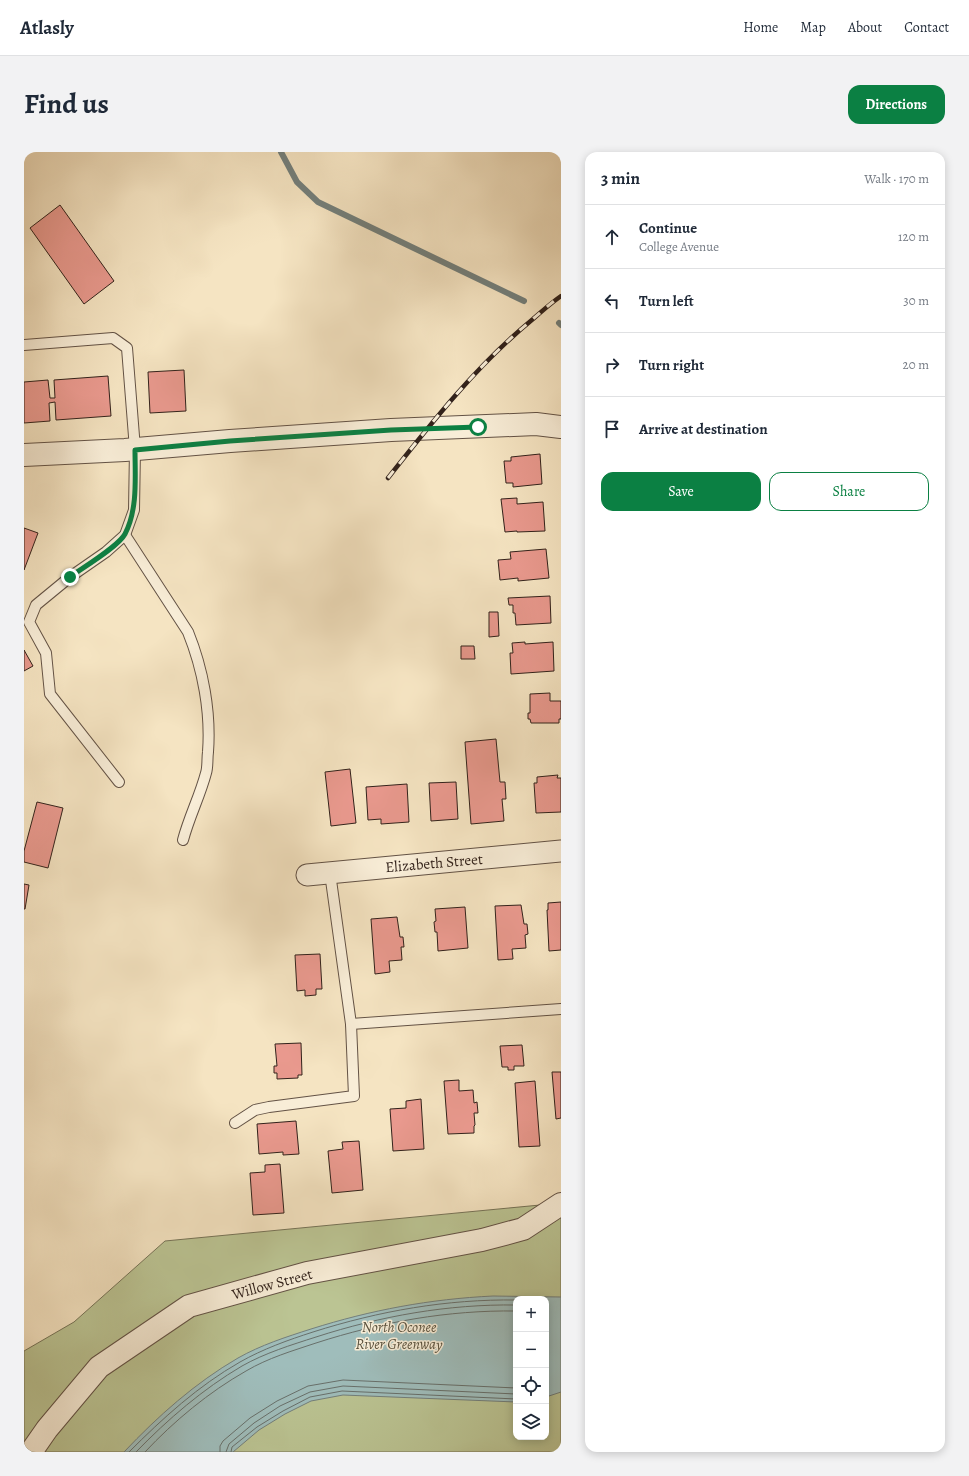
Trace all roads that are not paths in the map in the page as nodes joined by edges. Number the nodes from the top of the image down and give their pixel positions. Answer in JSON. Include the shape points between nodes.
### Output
{"nodes":[{"id":1,"x":24,"y":345,"type":"edge"},
{"id":2,"x":561,"y":427,"type":"edge"},
{"id":3,"x":135,"y":450,"type":"junction"},
{"id":4,"x":24,"y":455,"type":"edge"},
{"id":5,"x":125,"y":535,"type":"junction"},
{"id":6,"x":119,"y":782,"type":"dead end"},
{"id":7,"x":182,"y":840,"type":"dead end"},
{"id":8,"x":561,"y":851,"type":"edge"},
{"id":9,"x":330,"y":873,"type":"junction"},
{"id":10,"x":307,"y":875,"type":"dead end"},
{"id":11,"x":561,"y":1009,"type":"edge"},
{"id":12,"x":351,"y":1024,"type":"junction"},
{"id":13,"x":235,"y":1123,"type":"dead end"},
{"id":14,"x":561,"y":1204,"type":"edge"},
{"id":15,"x":31,"y":1452,"type":"edge"}],
"edges":[{"from":1,"to":3,"type":"lane","via":[[113,338],[127,348]]},
{"from":2,"to":3,"type":"street","via":[[536,424],[391,430]]},
{"from":3,"to":4,"type":"street"},
{"from":3,"to":5,"type":"lane","via":[[134,510]]},
{"from":5,"to":6,"type":"lane","via":[[36,605],[29,622],[46,653],[50,694]]},
{"from":5,"to":7,"type":"lane","via":[[188,632],[194,646],[204,690],[209,732],[206,772]]},
{"from":8,"to":9,"type":"street","name":"Elizabeth Street"},
{"from":9,"to":10,"type":"street","name":"Elizabeth Street"},
{"from":9,"to":12,"type":"lane"},
{"from":11,"to":12,"type":"lane"},
{"from":12,"to":13,"type":"lane","via":[[354,1096],[255,1110]]},
{"from":14,"to":15,"type":"street","name":"Willow Street","via":[[524,1229],[482,1240],[307,1273],[190,1306],[99,1367],[46,1429]]}]}
